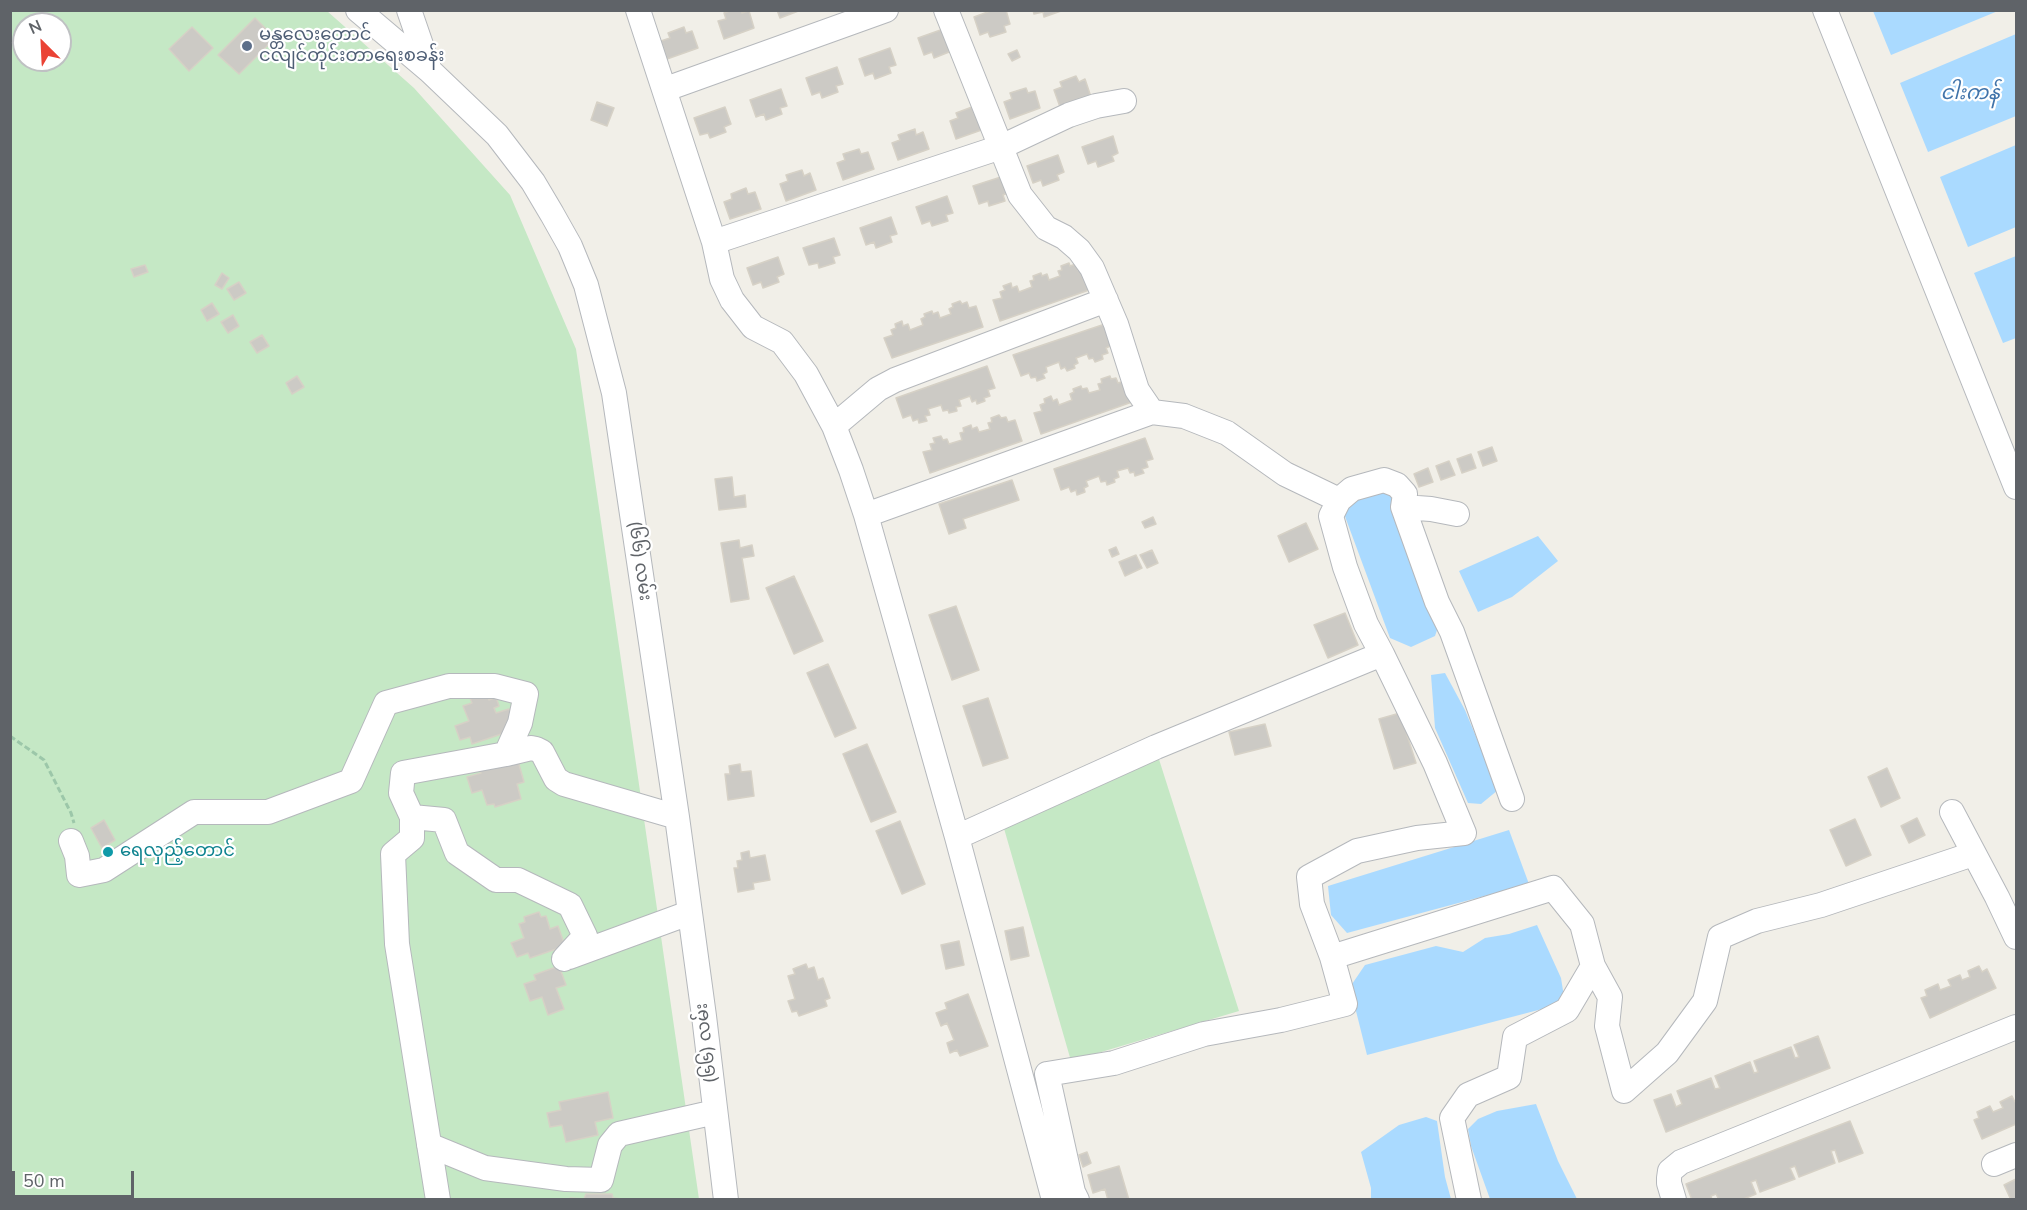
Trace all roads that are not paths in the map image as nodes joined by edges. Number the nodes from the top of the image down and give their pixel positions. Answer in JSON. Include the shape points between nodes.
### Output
{"nodes":[{"id":1,"x":358,"y":10,"type":"edge"},
{"id":2,"x":409,"y":10,"type":"edge"},
{"id":3,"x":638,"y":10,"type":"edge"},
{"id":4,"x":886,"y":10,"type":"edge"},
{"id":5,"x":946,"y":10,"type":"edge"},
{"id":6,"x":1825,"y":10,"type":"edge"},
{"id":7,"x":430,"y":71,"type":"junction"},
{"id":8,"x":666,"y":89,"type":"junction"},
{"id":9,"x":1124,"y":101,"type":"dead end"},
{"id":10,"x":1001,"y":147,"type":"junction"},
{"id":11,"x":714,"y":242,"type":"junction"},
{"id":12,"x":1106,"y":300,"type":"junction"},
{"id":13,"x":1152,"y":412,"type":"junction"},
{"id":14,"x":834,"y":426,"type":"junction"},
{"id":15,"x":2016,"y":487,"type":"edge"},
{"id":16,"x":1339,"y":500,"type":"junction"},
{"id":17,"x":1403,"y":507,"type":"junction"},
{"id":18,"x":1457,"y":514,"type":"dead end"},
{"id":19,"x":866,"y":515,"type":"junction"},
{"id":20,"x":1383,"y":654,"type":"junction"},
{"id":21,"x":506,"y":754,"type":"junction"},
{"id":22,"x":1512,"y":799,"type":"dead end"},
{"id":23,"x":1952,"y":812,"type":"dead end"},
{"id":24,"x":412,"y":817,"type":"junction"},
{"id":25,"x":677,"y":817,"type":"junction"},
{"id":26,"x":957,"y":837,"type":"junction"},
{"id":27,"x":71,"y":841,"type":"road end"},
{"id":28,"x":1973,"y":854,"type":"junction"},
{"id":29,"x":2007,"y":893,"type":"edge"},
{"id":30,"x":689,"y":913,"type":"junction"},
{"id":31,"x":2016,"y":938,"type":"edge"},
{"id":32,"x":1332,"y":957,"type":"junction"},
{"id":33,"x":1593,"y":966,"type":"junction"},
{"id":34,"x":2016,"y":1027,"type":"edge"},
{"id":35,"x":715,"y":1112,"type":"junction"},
{"id":36,"x":429,"y":1145,"type":"junction"},
{"id":37,"x":2016,"y":1155,"type":"edge"},
{"id":38,"x":1994,"y":1164,"type":"dead end"},
{"id":39,"x":438,"y":1200,"type":"edge"},
{"id":40,"x":726,"y":1200,"type":"edge"},
{"id":41,"x":1054,"y":1200,"type":"edge"},
{"id":42,"x":1077,"y":1200,"type":"edge"},
{"id":43,"x":1469,"y":1200,"type":"edge"},
{"id":44,"x":1674,"y":1200,"type":"edge"}],
"edges":[{"from":1,"to":7,"type":"street","name":"(၆၆) လမ်း"},
{"from":2,"to":7,"type":"street"},
{"from":3,"to":8,"type":"street"},
{"from":4,"to":8,"type":"street"},
{"from":5,"to":10,"type":"street"},
{"from":6,"to":15,"type":"street"},
{"from":7,"to":25,"type":"street","name":"(၆၆) လမ်း","via":[[512,154],[552,214],[586,285],[614,393]]},
{"from":8,"to":11,"type":"street"},
{"from":9,"to":10,"type":"street","via":[[1069,116]]},
{"from":10,"to":11,"type":"street"},
{"from":10,"to":12,"type":"street","via":[[1020,195],[1046,228],[1078,250],[1092,268]]},
{"from":11,"to":14,"type":"street","via":[[722,279],[732,300],[753,327],[782,342],[806,374]]},
{"from":12,"to":13,"type":"street","via":[[1137,390]]},
{"from":12,"to":14,"type":"street","via":[[895,380],[878,389]]},
{"from":13,"to":16,"type":"street","via":[[1185,416],[1227,433],[1285,474]]},
{"from":13,"to":19,"type":"street"},
{"from":14,"to":19,"type":"street"},
{"from":16,"to":17,"type":"street","via":[[1352,489],[1384,480],[1397,485],[1405,494]]},
{"from":16,"to":20,"type":"street","via":[[1331,516],[1332,527],[1366,624]]},
{"from":17,"to":18,"type":"street"},
{"from":17,"to":22,"type":"street"},
{"from":19,"to":26,"type":"street"},
{"from":20,"to":26,"type":"street","via":[[1156,747]]},
{"from":20,"to":32,"type":"street","via":[[1464,834],[1417,838],[1357,851],[1309,877],[1312,904]]},
{"from":21,"to":24,"type":"street","via":[[403,773],[401,793]]},
{"from":21,"to":25,"type":"street","via":[[531,747],[542,752],[556,780],[564,784]]},
{"from":21,"to":27,"type":"street","via":[[520,723],[526,694],[495,686],[449,686],[386,703],[351,781],[268,812],[194,812],[104,870],[79,875]]},
{"from":23,"to":28,"type":"street"},
{"from":24,"to":30,"type":"street","via":[[444,819],[457,853],[496,880],[519,880],[570,905],[585,936],[564,959]]},
{"from":24,"to":36,"type":"street","via":[[412,838],[393,854],[397,944]]},
{"from":25,"to":30,"type":"street","name":"(၆၆) လမ်း"},
{"from":26,"to":41,"type":"street"},
{"from":28,"to":29,"type":"street"},
{"from":28,"to":33,"type":"street","via":[[1821,905],[1757,921],[1720,937],[1705,1001],[1667,1053],[1624,1091],[1607,1026],[1610,997]]},
{"from":29,"to":31,"type":"street"},
{"from":30,"to":35,"type":"street","name":"(၆၆) လမ်း"},
{"from":32,"to":33,"type":"street","via":[[1553,888],[1582,924]]},
{"from":32,"to":42,"type":"street","via":[[1345,1004],[1204,1034],[1114,1063],[1047,1074]]},
{"from":33,"to":43,"type":"street","via":[[1567,1010],[1515,1037],[1509,1077],[1468,1095],[1452,1118]]},
{"from":34,"to":44,"type":"street","via":[[1681,1162],[1670,1171]]},
{"from":35,"to":36,"type":"street","via":[[619,1134],[610,1145],[601,1180],[485,1168]]},
{"from":35,"to":40,"type":"street","name":"(၆၆) လမ်း"},
{"from":36,"to":39,"type":"street"},
{"from":37,"to":38,"type":"street"}]}
